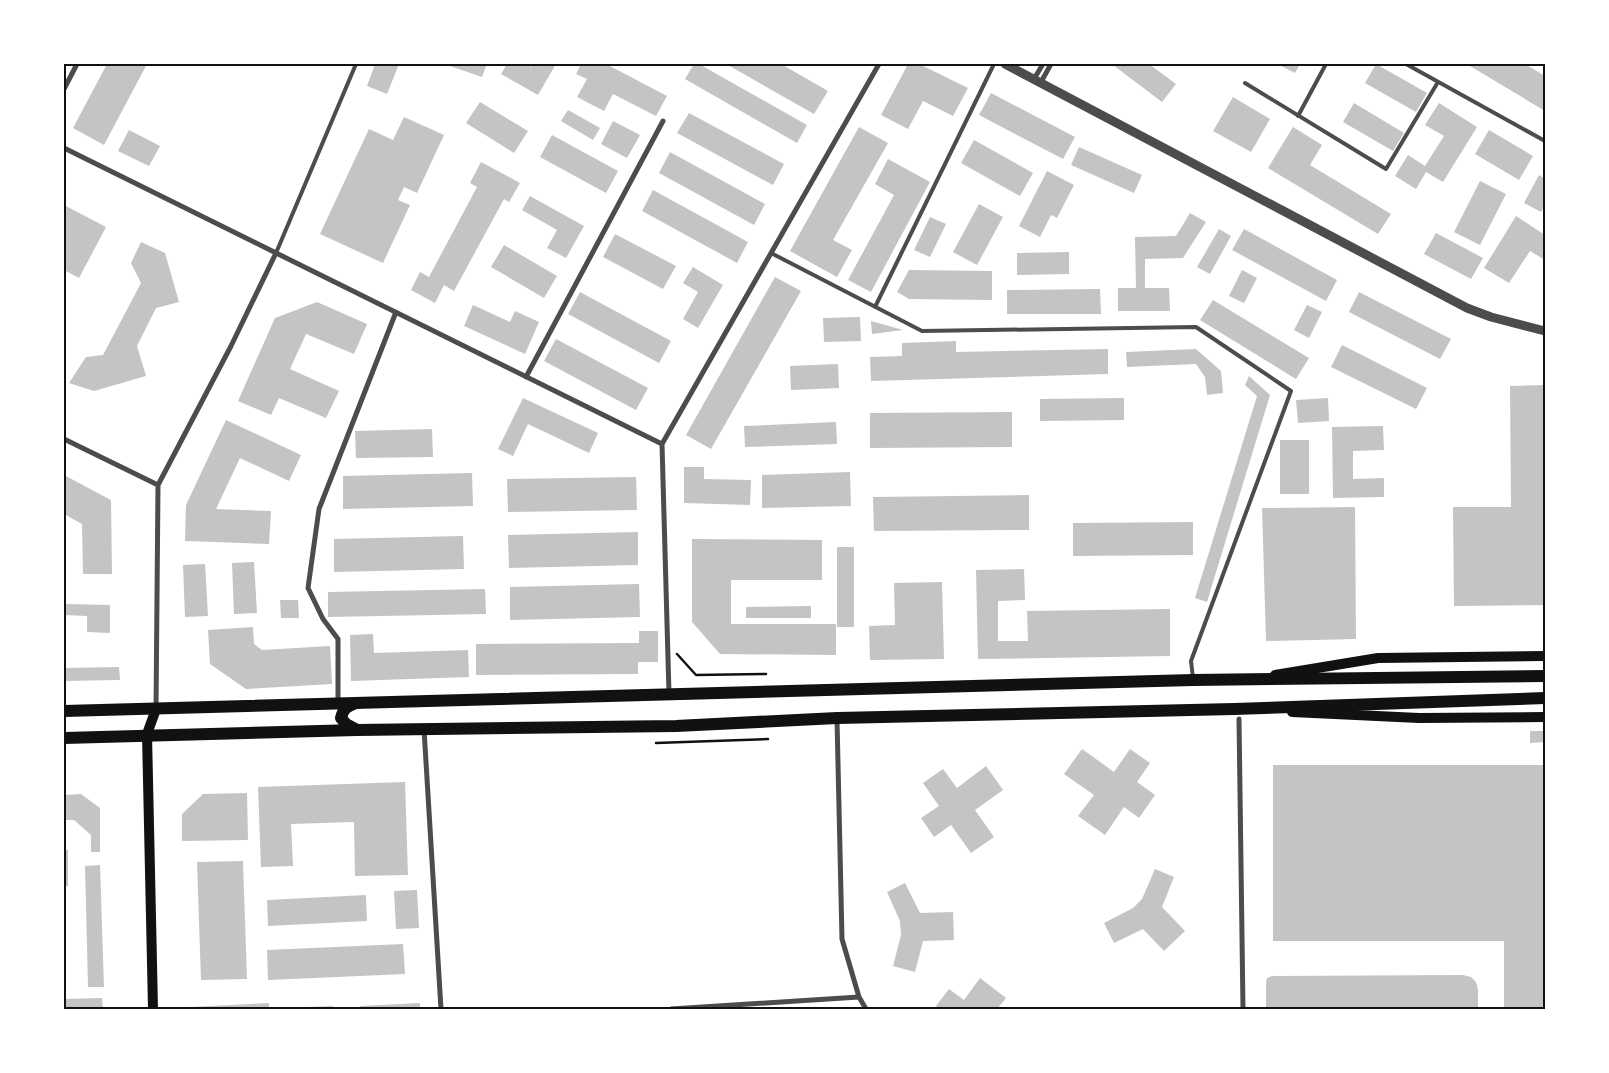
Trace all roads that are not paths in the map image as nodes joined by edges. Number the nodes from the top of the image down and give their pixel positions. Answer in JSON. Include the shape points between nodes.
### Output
{"nodes":[{"id":1,"x":77,"y":64,"type":"edge"},
{"id":2,"x":356,"y":64,"type":"edge"},
{"id":3,"x":879,"y":64,"type":"edge"},
{"id":4,"x":994,"y":64,"type":"edge"},
{"id":5,"x":1005,"y":64,"type":"edge"},
{"id":6,"x":1043,"y":64,"type":"edge"},
{"id":7,"x":1051,"y":64,"type":"edge"},
{"id":8,"x":1326,"y":64,"type":"edge"},
{"id":9,"x":1406,"y":64,"type":"edge"},
{"id":10,"x":1038,"y":80,"type":"junction"},
{"id":11,"x":1438,"y":82,"type":"junction"},
{"id":12,"x":1245,"y":83,"type":"dead end"},
{"id":13,"x":64,"y":89,"type":"edge"},
{"id":14,"x":1298,"y":116,"type":"junction"},
{"id":15,"x":662,"y":122,"type":"dead end"},
{"id":16,"x":1545,"y":141,"type":"edge"},
{"id":17,"x":64,"y":148,"type":"edge"},
{"id":18,"x":276,"y":253,"type":"junction"},
{"id":19,"x":771,"y":253,"type":"junction"},
{"id":20,"x":875,"y":307,"type":"junction"},
{"id":21,"x":396,"y":312,"type":"junction"},
{"id":22,"x":1545,"y":330,"type":"edge"},
{"id":23,"x":526,"y":377,"type":"junction"},
{"id":24,"x":64,"y":439,"type":"edge"},
{"id":25,"x":662,"y":444,"type":"junction"},
{"id":26,"x":158,"y":485,"type":"junction"},
{"id":27,"x":1545,"y":656,"type":"edge"},
{"id":28,"x":1545,"y":676,"type":"edge"},
{"id":29,"x":1193,"y":680,"type":"junction"},
{"id":30,"x":1247,"y":680,"type":"junction"},
{"id":31,"x":669,"y":694,"type":"junction"},
{"id":32,"x":1545,"y":698,"type":"edge"},
{"id":33,"x":356,"y":702,"type":"junction"},
{"id":34,"x":338,"y":703,"type":"junction"},
{"id":35,"x":156,"y":708,"type":"junction"},
{"id":36,"x":64,"y":711,"type":"edge"},
{"id":37,"x":1236,"y":714,"type":"junction"},
{"id":38,"x":1545,"y":717,"type":"edge"},
{"id":39,"x":837,"y":718,"type":"junction"},
{"id":40,"x":424,"y":729,"type":"junction"},
{"id":41,"x":357,"y":730,"type":"junction"},
{"id":42,"x":148,"y":734,"type":"junction"},
{"id":43,"x":64,"y":738,"type":"edge"},
{"id":44,"x":859,"y":997,"type":"junction"},
{"id":45,"x":153,"y":1009,"type":"edge"},
{"id":46,"x":442,"y":1009,"type":"edge"},
{"id":47,"x":671,"y":1009,"type":"edge"},
{"id":48,"x":866,"y":1009,"type":"edge"},
{"id":49,"x":1243,"y":1009,"type":"edge"}],
"edges":[{"from":1,"to":13,"type":"street"},
{"from":2,"to":18,"type":"lane"},
{"from":3,"to":19,"type":"street"},
{"from":4,"to":20,"type":"lane"},
{"from":5,"to":10,"type":"street"},
{"from":6,"to":10,"type":"street"},
{"from":7,"to":10,"type":"street"},
{"from":8,"to":14,"type":"lane"},
{"from":9,"to":11,"type":"lane"},
{"from":10,"to":22,"type":"street","via":[[1467,308]]},
{"from":11,"to":14,"type":"lane","via":[[1386,169]]},
{"from":11,"to":16,"type":"lane"},
{"from":12,"to":14,"type":"lane"},
{"from":15,"to":23,"type":"street"},
{"from":17,"to":18,"type":"street"},
{"from":18,"to":21,"type":"street"},
{"from":18,"to":26,"type":"street"},
{"from":19,"to":20,"type":"lane"},
{"from":19,"to":25,"type":"street"},
{"from":20,"to":29,"type":"lane","via":[[922,331],[1196,327],[1291,391],[1192,661]]},
{"from":21,"to":23,"type":"street"},
{"from":21,"to":34,"type":"street","via":[[319,509],[308,588],[323,619],[338,639]]},
{"from":23,"to":25,"type":"street"},
{"from":24,"to":26,"type":"street"},
{"from":25,"to":31,"type":"street"},
{"from":26,"to":35,"type":"street"},
{"from":27,"to":30,"type":"main road","via":[[1378,658]]},
{"from":28,"to":30,"type":"main road"},
{"from":29,"to":30,"type":"main road"},
{"from":29,"to":31,"type":"main road"},
{"from":31,"to":33,"type":"main road"},
{"from":32,"to":37,"type":"main road"},
{"from":33,"to":34,"type":"main road"},
{"from":33,"to":41,"type":"main road","via":[[343,711],[341,718]]},
{"from":34,"to":35,"type":"main road"},
{"from":35,"to":36,"type":"main road"},
{"from":35,"to":42,"type":"main road"},
{"from":37,"to":38,"type":"main road"},
{"from":37,"to":39,"type":"main road"},
{"from":37,"to":49,"type":"street"},
{"from":39,"to":40,"type":"main road","via":[[676,726]]},
{"from":39,"to":44,"type":"street","via":[[842,939]]},
{"from":40,"to":41,"type":"main road"},
{"from":40,"to":46,"type":"street"},
{"from":41,"to":42,"type":"main road"},
{"from":42,"to":43,"type":"main road"},
{"from":42,"to":45,"type":"main road"},
{"from":44,"to":47,"type":"street"},
{"from":44,"to":48,"type":"street"}]}
